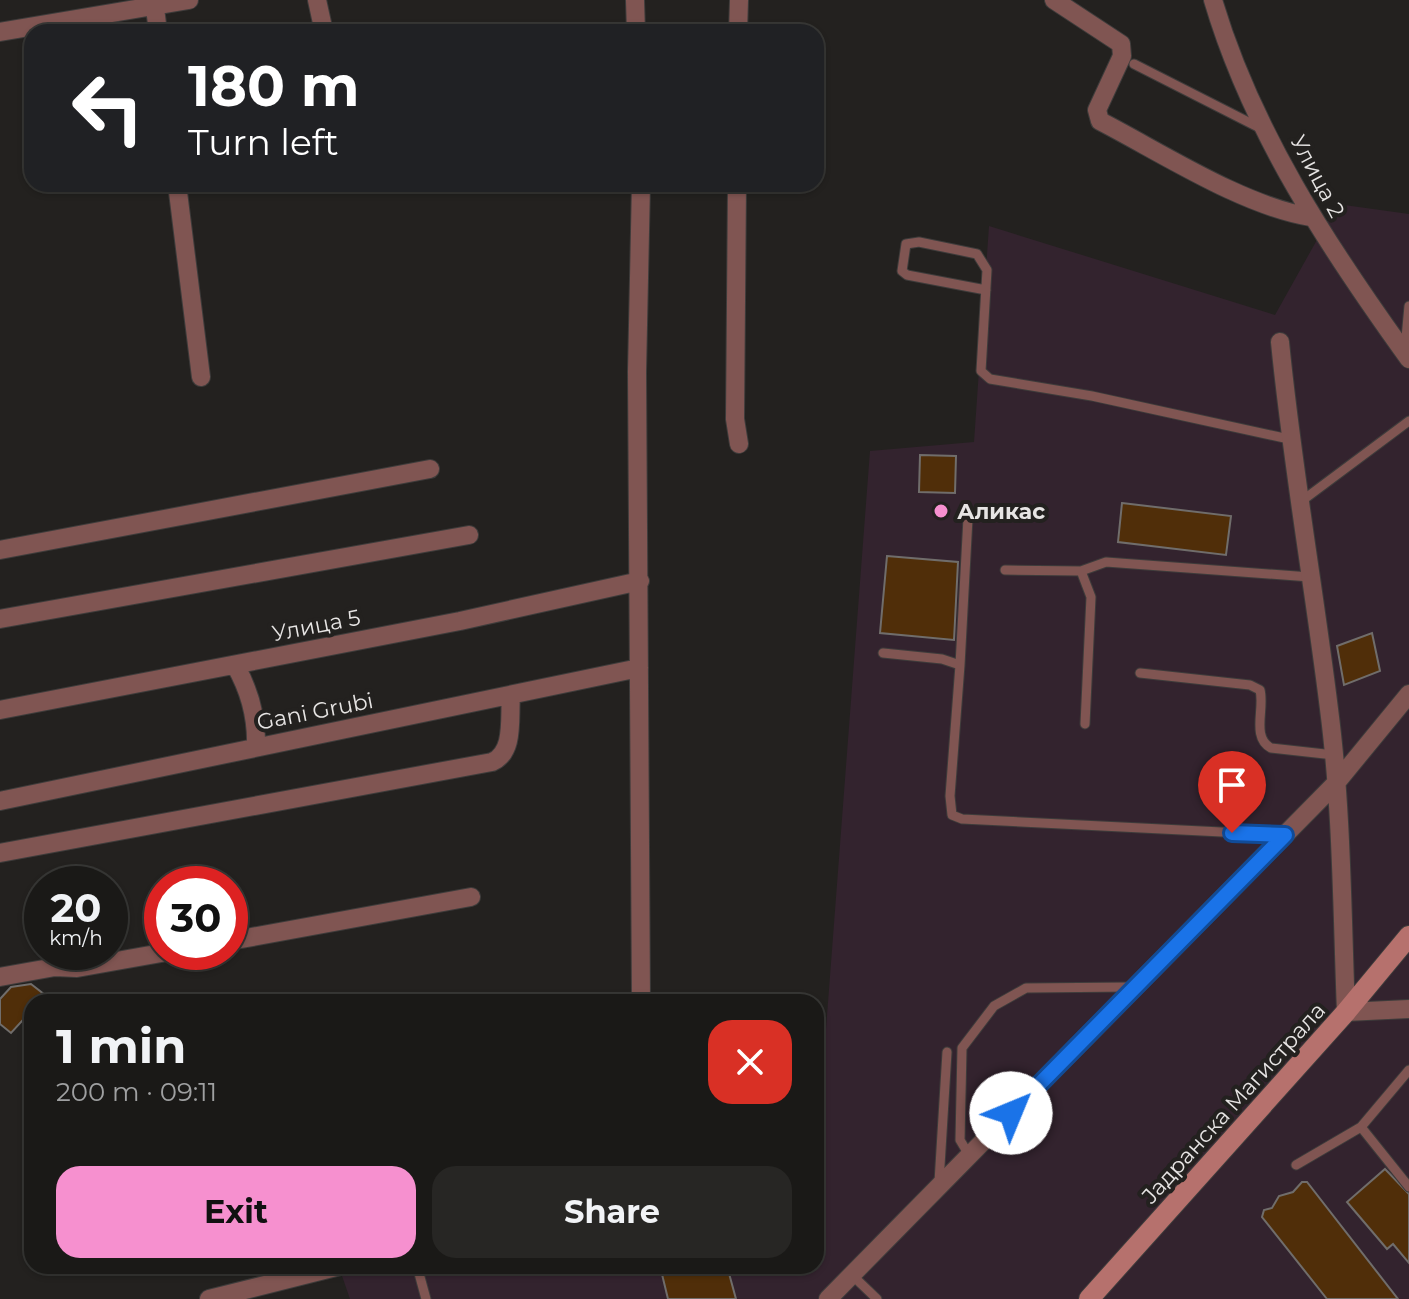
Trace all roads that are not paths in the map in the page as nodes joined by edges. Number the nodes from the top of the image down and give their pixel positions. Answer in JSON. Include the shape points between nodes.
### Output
{"nodes":[{"id":1,"x":189,"y":0,"type":"edge"},
{"id":2,"x":317,"y":0,"type":"edge"},
{"id":3,"x":635,"y":0,"type":"edge"},
{"id":4,"x":739,"y":0,"type":"edge"},
{"id":5,"x":1054,"y":0,"type":"edge"},
{"id":6,"x":1213,"y":0,"type":"edge"},
{"id":7,"x":155,"y":8,"type":"junction"},
{"id":8,"x":44,"y":24,"type":"edge"},
{"id":9,"x":157,"y":24,"type":"edge"},
{"id":10,"x":322,"y":24,"type":"edge"},
{"id":11,"x":636,"y":24,"type":"edge"},
{"id":12,"x":738,"y":24,"type":"edge"},
{"id":13,"x":24,"y":28,"type":"edge"},
{"id":14,"x":0,"y":32,"type":"edge"},
{"id":15,"x":1134,"y":64,"type":"dead end"},
{"id":16,"x":1267,"y":131,"type":"junction"},
{"id":17,"x":178,"y":192,"type":"edge"},
{"id":18,"x":641,"y":192,"type":"edge"},
{"id":19,"x":737,"y":192,"type":"edge"},
{"id":20,"x":1311,"y":217,"type":"junction"},
{"id":21,"x":986,"y":290,"type":"junction"},
{"id":22,"x":1409,"y":306,"type":"edge"},
{"id":23,"x":1280,"y":342,"type":"dead end"},
{"id":24,"x":1407,"y":355,"type":"edge"},
{"id":25,"x":201,"y":377,"type":"dead end"},
{"id":26,"x":1409,"y":421,"type":"edge"},
{"id":27,"x":1289,"y":439,"type":"junction"},
{"id":28,"x":739,"y":444,"type":"dead end"},
{"id":29,"x":430,"y":469,"type":"dead end"},
{"id":30,"x":1299,"y":503,"type":"junction"},
{"id":31,"x":968,"y":518,"type":"dead end"},
{"id":32,"x":469,"y":535,"type":"dead end"},
{"id":33,"x":0,"y":550,"type":"edge"},
{"id":34,"x":1005,"y":570,"type":"dead end"},
{"id":35,"x":1081,"y":571,"type":"junction"},
{"id":36,"x":1310,"y":577,"type":"junction"},
{"id":37,"x":640,"y":581,"type":"junction"},
{"id":38,"x":0,"y":619,"type":"edge"},
{"id":39,"x":883,"y":653,"type":"dead end"},
{"id":40,"x":235,"y":665,"type":"junction"},
{"id":41,"x":960,"y":665,"type":"junction"},
{"id":42,"x":639,"y":668,"type":"junction"},
{"id":43,"x":1140,"y":673,"type":"dead end"},
{"id":44,"x":1409,"y":694,"type":"edge"},
{"id":45,"x":511,"y":696,"type":"junction"},
{"id":46,"x":0,"y":710,"type":"edge"},
{"id":47,"x":1085,"y":724,"type":"dead end"},
{"id":48,"x":256,"y":747,"type":"junction"},
{"id":49,"x":1334,"y":755,"type":"junction"},
{"id":50,"x":1336,"y":783,"type":"junction"},
{"id":51,"x":0,"y":801,"type":"edge"},
{"id":52,"x":1285,"y":835,"type":"junction"},
{"id":53,"x":0,"y":853,"type":"edge"},
{"id":54,"x":471,"y":897,"type":"dead end"},
{"id":55,"x":1409,"y":936,"type":"edge"},
{"id":56,"x":248,"y":938,"type":"edge"},
{"id":57,"x":144,"y":956,"type":"edge"},
{"id":58,"x":0,"y":977,"type":"edge"},
{"id":59,"x":1135,"y":987,"type":"junction"},
{"id":60,"x":641,"y":994,"type":"edge"},
{"id":61,"x":1409,"y":1009,"type":"edge"},
{"id":62,"x":1346,"y":1012,"type":"junction"},
{"id":63,"x":947,"y":1052,"type":"dead end"},
{"id":64,"x":1409,"y":1070,"type":"edge"},
{"id":65,"x":1361,"y":1127,"type":"junction"},
{"id":66,"x":969,"y":1155,"type":"junction"},
{"id":67,"x":1296,"y":1165,"type":"dead end"},
{"id":68,"x":939,"y":1186,"type":"junction"},
{"id":69,"x":1409,"y":1187,"type":"edge"},
{"id":70,"x":308,"y":1274,"type":"edge"},
{"id":71,"x":419,"y":1274,"type":"edge"},
{"id":72,"x":852,"y":1275,"type":"junction"},
{"id":73,"x":209,"y":1299,"type":"edge"},
{"id":74,"x":426,"y":1299,"type":"edge"},
{"id":75,"x":828,"y":1299,"type":"edge"},
{"id":76,"x":877,"y":1299,"type":"edge"},
{"id":77,"x":1089,"y":1299,"type":"edge"}],
"edges":[{"from":1,"to":7,"type":"street"},
{"from":2,"to":10,"type":"street"},
{"from":3,"to":11,"type":"street"},
{"from":4,"to":12,"type":"street"},
{"from":5,"to":20,"type":"street","via":[[1121,44],[1122,56],[1097,110],[1100,121],[1232,189],[1285,213]]},
{"from":6,"to":16,"type":"street","name":"Улица 2"},
{"from":7,"to":8,"type":"street"},
{"from":7,"to":9,"type":"street"},
{"from":13,"to":14,"type":"street"},
{"from":15,"to":16,"type":"lane"},
{"from":16,"to":20,"type":"street","name":"Улица 2"},
{"from":17,"to":25,"type":"street"},
{"from":18,"to":37,"type":"street"},
{"from":19,"to":28,"type":"street"},
{"from":20,"to":24,"type":"street","name":"Улица 2"},
{"from":21,"to":21,"type":"lane","via":[[986,264],[977,254],[906,244],[902,271],[907,275]]},
{"from":21,"to":27,"type":"lane","via":[[981,371],[990,379]]},
{"from":22,"to":24,"type":"lane"},
{"from":23,"to":27,"type":"street"},
{"from":26,"to":30,"type":"lane"},
{"from":27,"to":30,"type":"street"},
{"from":29,"to":33,"type":"street"},
{"from":30,"to":36,"type":"street"},
{"from":31,"to":41,"type":"lane"},
{"from":32,"to":38,"type":"street"},
{"from":34,"to":35,"type":"lane"},
{"from":35,"to":36,"type":"lane","via":[[1106,562]]},
{"from":35,"to":47,"type":"lane","via":[[1091,597]]},
{"from":36,"to":49,"type":"street"},
{"from":37,"to":40,"type":"street","name":"Улица 5"},
{"from":37,"to":42,"type":"street"},
{"from":39,"to":41,"type":"lane"},
{"from":40,"to":46,"type":"street","name":"Улица 5"},
{"from":40,"to":48,"type":"street","via":[[252,703]]},
{"from":41,"to":52,"type":"lane","via":[[952,815]]},
{"from":42,"to":45,"type":"street","name":"Gani Grubi"},
{"from":42,"to":60,"type":"street"},
{"from":43,"to":49,"type":"lane","via":[[1250,685],[1260,690],[1262,699],[1263,744]]},
{"from":44,"to":50,"type":"street"},
{"from":45,"to":48,"type":"street","name":"Gani Grubi"},
{"from":45,"to":53,"type":"street","via":[[507,750],[492,762]]},
{"from":48,"to":51,"type":"street","name":"Gani Grubi"},
{"from":49,"to":50,"type":"street"},
{"from":50,"to":52,"type":"street"},
{"from":50,"to":62,"type":"street"},
{"from":52,"to":59,"type":"street"},
{"from":54,"to":56,"type":"street"},
{"from":55,"to":62,"type":"street","name":"Јадранска Магистрала"},
{"from":57,"to":58,"type":"street"},
{"from":59,"to":66,"type":"street"},
{"from":59,"to":66,"type":"lane","via":[[1026,988],[994,1006],[962,1048],[960,1140]]},
{"from":61,"to":62,"type":"street"},
{"from":62,"to":77,"type":"street","name":"Јадранска Магистрала"},
{"from":63,"to":68,"type":"lane"},
{"from":64,"to":65,"type":"lane"},
{"from":65,"to":67,"type":"lane"},
{"from":65,"to":69,"type":"lane"},
{"from":66,"to":68,"type":"street"},
{"from":68,"to":72,"type":"street"},
{"from":70,"to":73,"type":"street"},
{"from":71,"to":74,"type":"lane"},
{"from":72,"to":75,"type":"street"},
{"from":72,"to":76,"type":"lane"}]}
